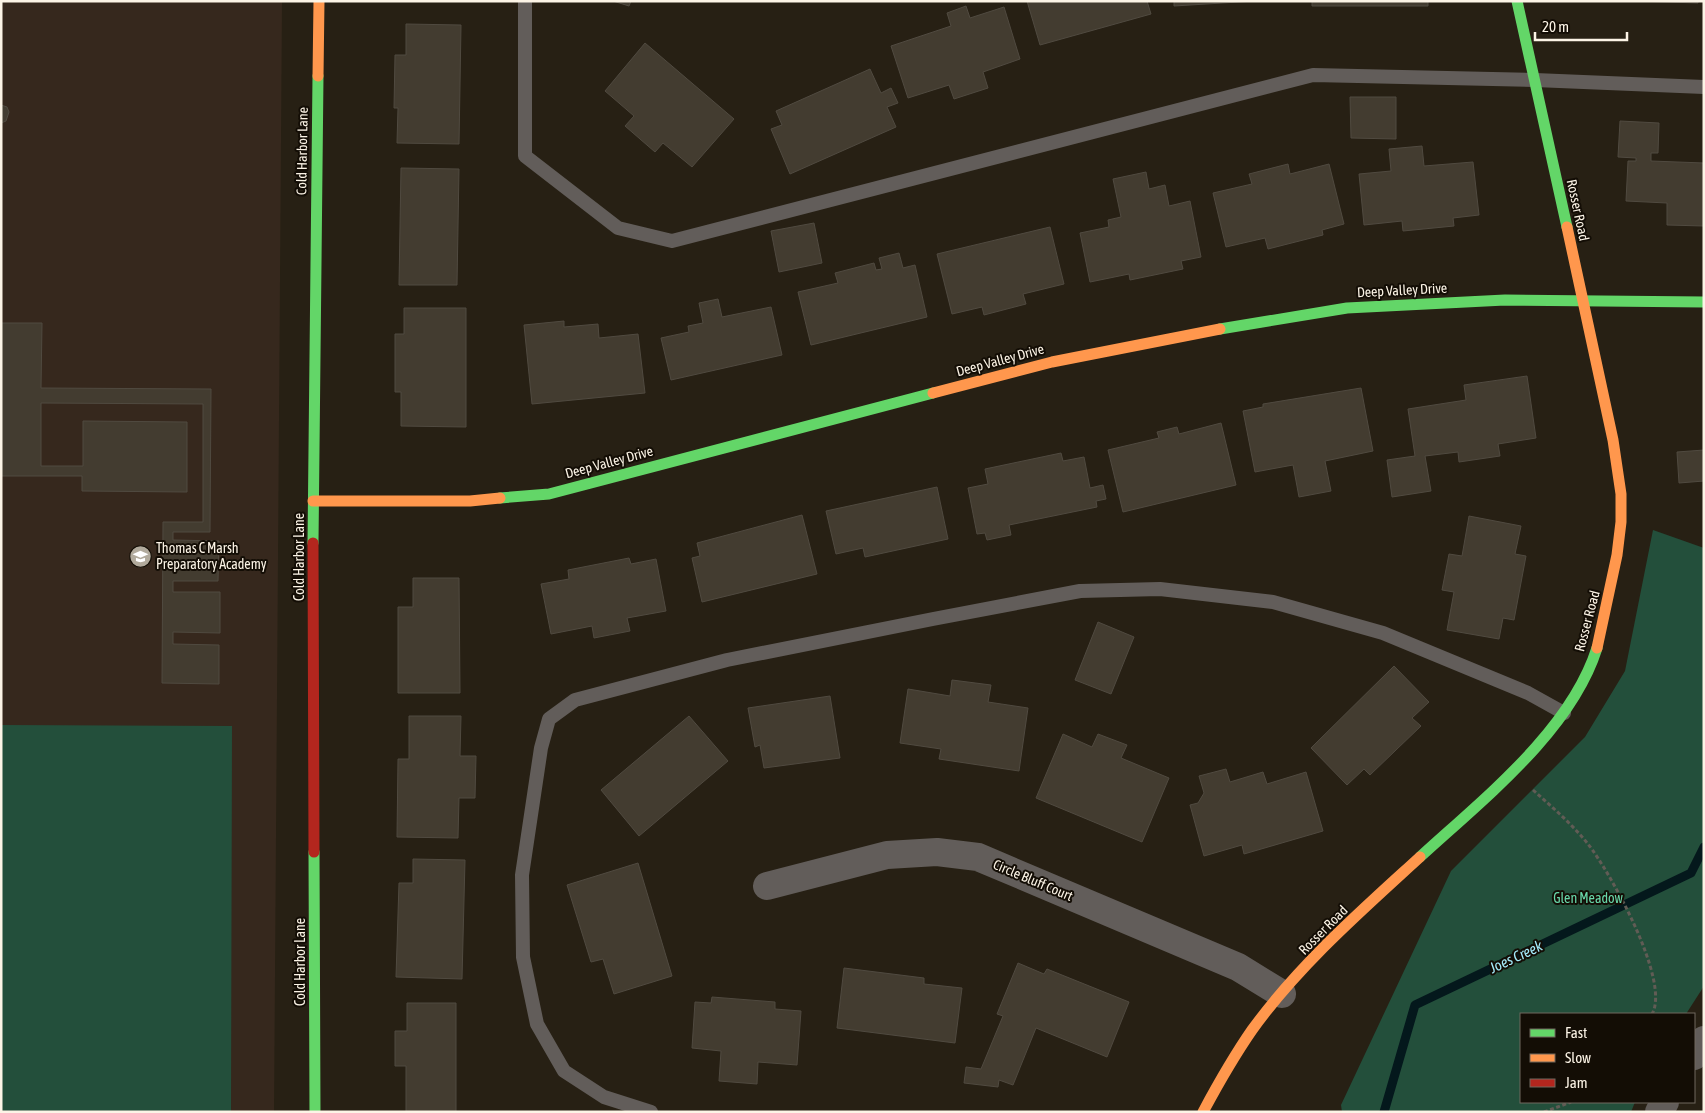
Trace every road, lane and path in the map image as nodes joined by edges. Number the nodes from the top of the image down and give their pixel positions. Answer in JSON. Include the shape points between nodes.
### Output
{"nodes":[{"id":1,"x":319,"y":1,"type":"edge"},
{"id":2,"x":525,"y":1,"type":"edge"},
{"id":3,"x":1516,"y":1,"type":"edge"},
{"id":4,"x":1535,"y":80,"type":"junction"},
{"id":5,"x":1704,"y":87,"type":"edge"},
{"id":6,"x":1584,"y":300,"type":"junction"},
{"id":7,"x":1704,"y":302,"type":"edge"},
{"id":8,"x":314,"y":501,"type":"junction"},
{"id":9,"x":1564,"y":712,"type":"junction"},
{"id":10,"x":1512,"y":771,"type":"junction"},
{"id":11,"x":767,"y":886,"type":"dead end"},
{"id":12,"x":1282,"y":994,"type":"junction"},
{"id":13,"x":1652,"y":1013,"type":"edge"},
{"id":14,"x":1568,"y":1103,"type":"edge"},
{"id":15,"x":315,"y":1112,"type":"edge"},
{"id":16,"x":651,"y":1112,"type":"edge"},
{"id":17,"x":1203,"y":1112,"type":"edge"},
{"id":18,"x":1544,"y":1112,"type":"edge"}],
"edges":[{"from":1,"to":8,"type":"street","name":"Cold Harbor Lane"},
{"from":2,"to":4,"type":"lane","via":[[525,156],[618,228],[672,241],[1312,75]]},
{"from":3,"to":4,"type":"street","name":"Rosser Road"},
{"from":4,"to":5,"type":"lane"},
{"from":4,"to":6,"type":"street","name":"Rosser Road"},
{"from":6,"to":7,"type":"street","name":"Deep Valley Drive"},
{"from":6,"to":8,"type":"street","name":"Deep Valley Drive","via":[[1505,300],[1347,308],[1200,332],[1052,362],[549,494],[470,501]]},
{"from":6,"to":9,"type":"street","name":"Rosser Road","via":[[1618,464],[1621,519],[1617,565],[1602,628],[1587,675]]},
{"from":8,"to":15,"type":"street","name":"Cold Harbor Lane"},
{"from":9,"to":10,"type":"street","name":"Rosser Road"},
{"from":9,"to":16,"type":"lane","via":[[1528,693],[1383,633],[1272,602],[1160,589],[1080,592],[952,616],[727,660],[575,700],[549,719],[541,748],[522,875],[523,957],[537,1024],[564,1071],[604,1097]]},
{"from":10,"to":12,"type":"street","name":"Rosser Road","via":[[1333,940]]},
{"from":10,"to":13,"type":"path","via":[[1573,827],[1612,879],[1654,977],[1657,994]]},
{"from":11,"to":12,"type":"street","name":"Circle Bluff Court","via":[[887,855],[937,852],[978,857],[1238,966]]},
{"from":12,"to":17,"type":"street","name":"Rosser Road","via":[[1240,1046],[1213,1089]]},
{"from":14,"to":18,"type":"path"}]}
